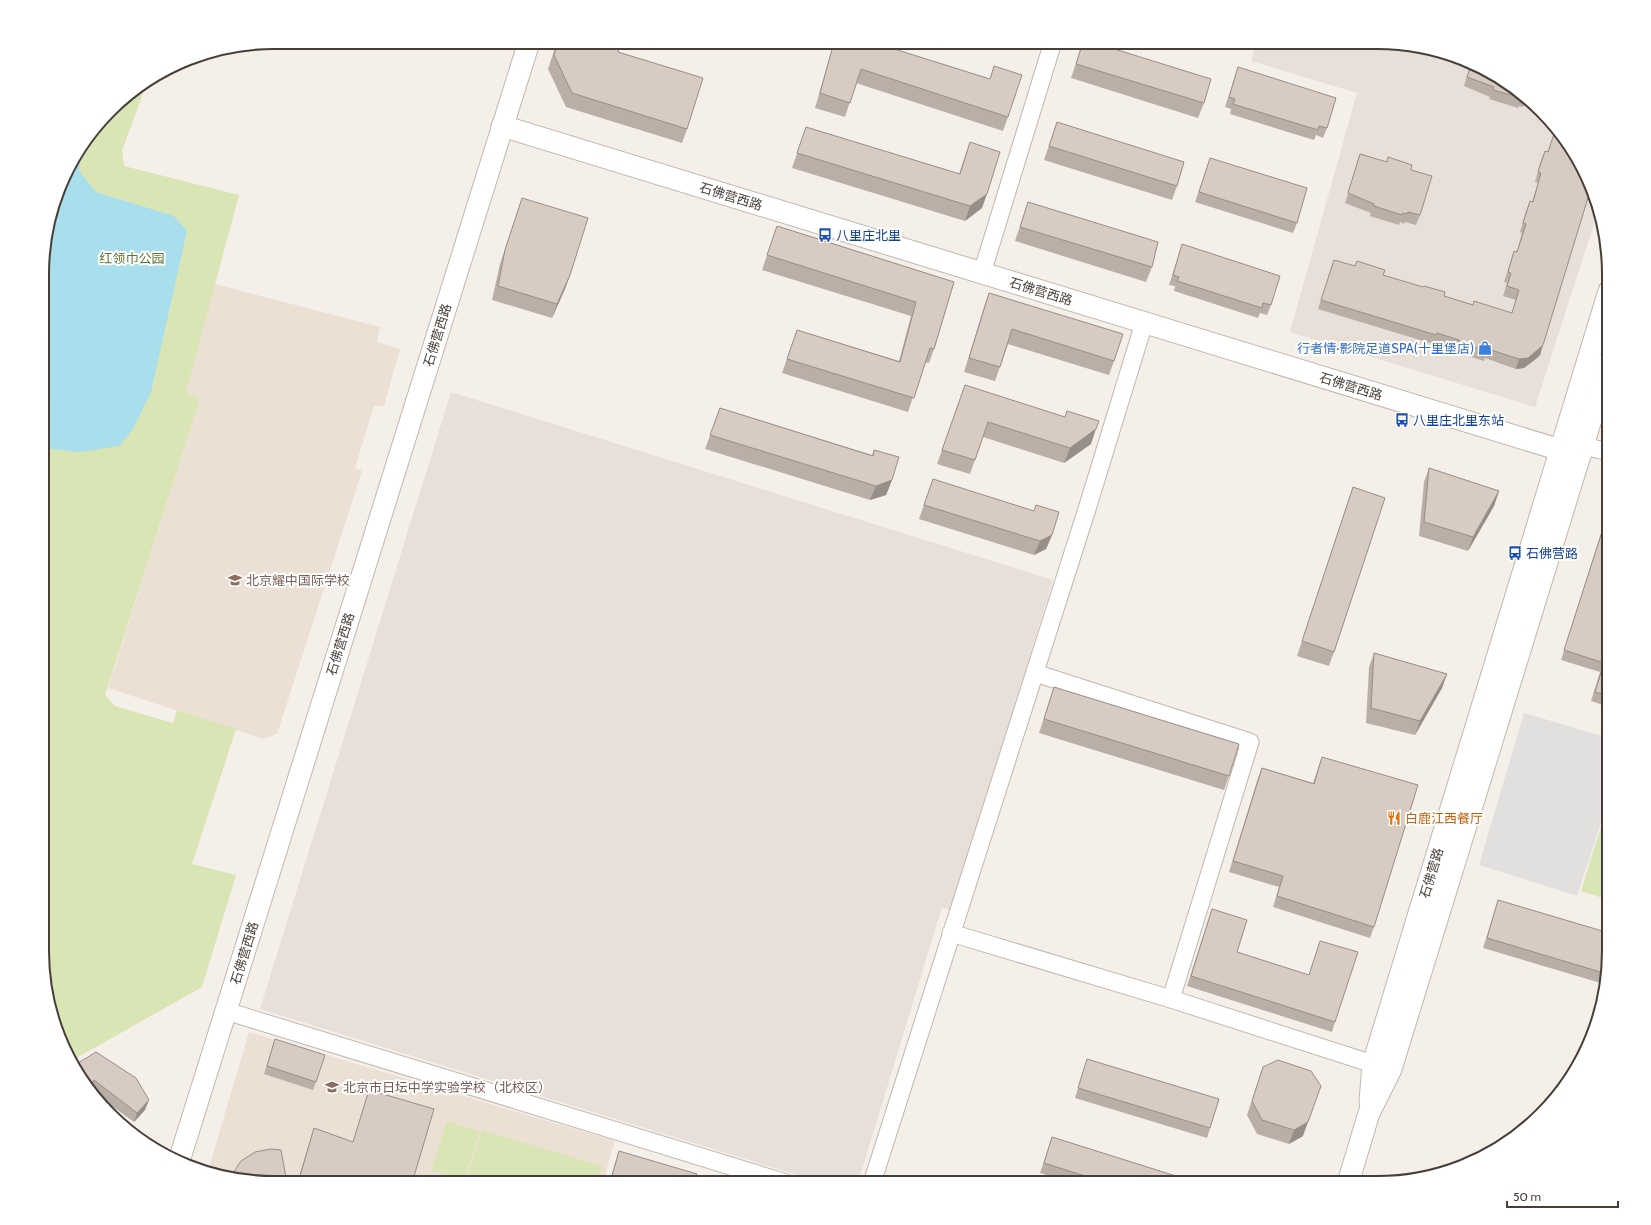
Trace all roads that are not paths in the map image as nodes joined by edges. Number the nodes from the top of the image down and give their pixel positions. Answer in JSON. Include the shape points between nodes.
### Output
{"nodes":[{"id":1,"x":527,"y":49,"type":"edge"},
{"id":2,"x":1051,"y":49,"type":"edge"},
{"id":3,"x":502,"y":126,"type":"junction"},
{"id":4,"x":982,"y":273,"type":"junction"},
{"id":5,"x":1144,"y":323,"type":"junction"},
{"id":6,"x":1602,"y":323,"type":"edge"},
{"id":7,"x":1602,"y":380,"type":"edge"},
{"id":8,"x":1574,"y":451,"type":"junction"},
{"id":9,"x":1602,"y":452,"type":"edge"},
{"id":10,"x":1035,"y":673,"type":"junction"},
{"id":11,"x":951,"y":934,"type":"junction"},
{"id":12,"x":1171,"y":999,"type":"junction"},
{"id":13,"x":226,"y":1011,"type":"junction"},
{"id":14,"x":1373,"y":1064,"type":"junction"},
{"id":15,"x":1369,"y":1113,"type":"junction"},
{"id":16,"x":181,"y":1156,"type":"edge"},
{"id":17,"x":763,"y":1176,"type":"edge"},
{"id":18,"x":874,"y":1176,"type":"edge"},
{"id":19,"x":1350,"y":1176,"type":"edge"}],
"edges":[{"from":1,"to":3,"type":"street","name":"石佛营西路"},
{"from":2,"to":4,"type":"street"},
{"from":3,"to":4,"type":"street","name":"石佛营西路"},
{"from":3,"to":13,"type":"street","name":"石佛营西路"},
{"from":4,"to":5,"type":"street","name":"石佛营西路"},
{"from":5,"to":8,"type":"street","name":"石佛营西路"},
{"from":5,"to":10,"type":"street"},
{"from":6,"to":8,"type":"street","name":"石佛营路"},
{"from":7,"to":8,"type":"street","name":"石佛营路"},
{"from":8,"to":9,"type":"street"},
{"from":8,"to":14,"type":"street","name":"石佛营路"},
{"from":8,"to":15,"type":"street","name":"石佛营路","via":[[1392,1069]]},
{"from":10,"to":11,"type":"street"},
{"from":10,"to":12,"type":"street","via":[[1250,742]]},
{"from":11,"to":12,"type":"street"},
{"from":11,"to":18,"type":"street"},
{"from":12,"to":14,"type":"street"},
{"from":13,"to":16,"type":"street","name":"石佛营西路"},
{"from":13,"to":17,"type":"street"},
{"from":14,"to":15,"type":"street","name":"石佛营路"},
{"from":15,"to":19,"type":"street","name":"石佛营路"}]}
